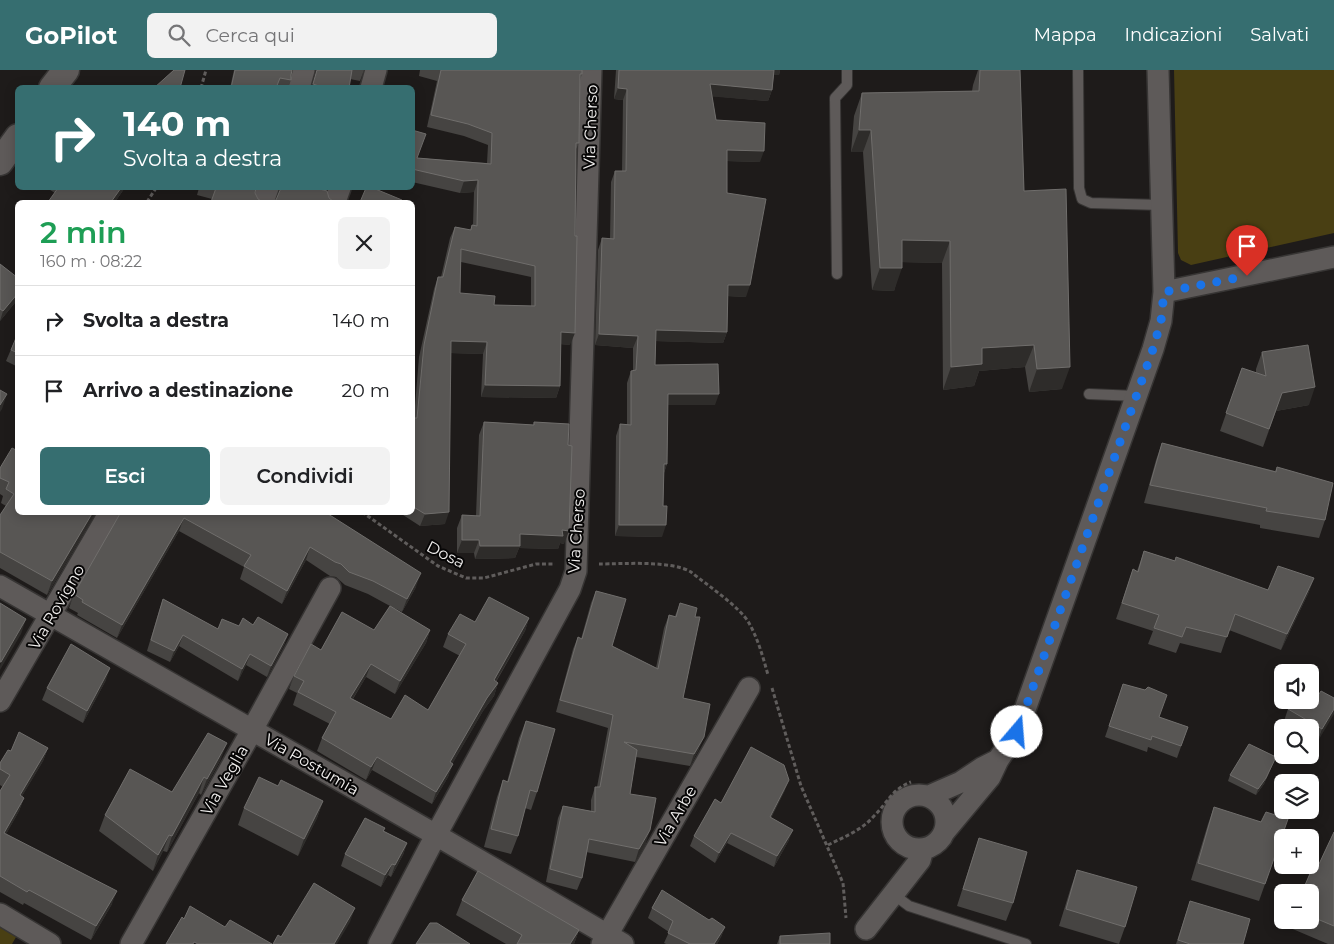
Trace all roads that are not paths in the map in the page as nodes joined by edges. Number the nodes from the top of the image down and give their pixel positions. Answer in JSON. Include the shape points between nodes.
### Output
{"nodes":[{"id":1,"x":66,"y":70,"type":"edge"},
{"id":2,"x":304,"y":70,"type":"edge"},
{"id":3,"x":376,"y":70,"type":"edge"},
{"id":4,"x":591,"y":70,"type":"edge"},
{"id":5,"x":847,"y":70,"type":"edge"},
{"id":6,"x":1078,"y":70,"type":"edge"},
{"id":7,"x":1158,"y":70,"type":"edge"},
{"id":8,"x":54,"y":85,"type":"edge"},
{"id":9,"x":300,"y":85,"type":"edge"},
{"id":10,"x":372,"y":85,"type":"edge"},
{"id":11,"x":15,"y":141,"type":"edge"},
{"id":12,"x":0,"y":162,"type":"edge"},
{"id":13,"x":1161,"y":204,"type":"junction"},
{"id":14,"x":1334,"y":257,"type":"edge"},
{"id":15,"x":837,"y":274,"type":"dead end"},
{"id":16,"x":1164,"y":292,"type":"junction"},
{"id":17,"x":1090,"y":394,"type":"dead end"},
{"id":18,"x":1136,"y":396,"type":"junction"},
{"id":19,"x":108,"y":515,"type":"edge"},
{"id":20,"x":0,"y":586,"type":"edge"},
{"id":21,"x":330,"y":588,"type":"dead end"},
{"id":22,"x":51,"y":616,"type":"junction"},
{"id":23,"x":749,"y":688,"type":"dead end"},
{"id":24,"x":0,"y":701,"type":"edge"},
{"id":25,"x":252,"y":730,"type":"junction"},
{"id":26,"x":998,"y":760,"type":"junction"},
{"id":27,"x":929,"y":796,"type":"junction"},
{"id":28,"x":945,"y":831,"type":"junction"},
{"id":29,"x":436,"y":835,"type":"junction"},
{"id":30,"x":923,"y":849,"type":"junction"},
{"id":31,"x":893,"y":894,"type":"junction"},
{"id":32,"x":0,"y":914,"type":"edge"},
{"id":33,"x":866,"y":929,"type":"dead end"},
{"id":34,"x":610,"y":941,"type":"edge"},
{"id":35,"x":50,"y":944,"type":"edge"},
{"id":36,"x":131,"y":944,"type":"edge"},
{"id":37,"x":379,"y":944,"type":"edge"},
{"id":38,"x":1026,"y":944,"type":"edge"}],
"edges":[{"from":1,"to":8,"type":"street"},
{"from":2,"to":9,"type":"street"},
{"from":3,"to":10,"type":"street"},
{"from":4,"to":29,"type":"street","name":"Via Cherso","via":[[576,571],[570,589]]},
{"from":5,"to":15,"type":"lane","via":[[847,85],[835,98]]},
{"from":6,"to":13,"type":"lane","via":[[1079,188],[1082,199],[1091,203]]},
{"from":7,"to":13,"type":"street"},
{"from":11,"to":12,"type":"street"},
{"from":13,"to":16,"type":"street"},
{"from":14,"to":16,"type":"street"},
{"from":16,"to":18,"type":"street","via":[[1161,321]]},
{"from":17,"to":18,"type":"lane"},
{"from":18,"to":26,"type":"street","via":[[1017,732]]},
{"from":19,"to":22,"type":"street","name":"Via Rovigno"},
{"from":20,"to":22,"type":"street","name":"Via Postumia"},
{"from":21,"to":25,"type":"street","name":"Via Veglia"},
{"from":22,"to":24,"type":"street","name":"Via Rovigno"},
{"from":22,"to":25,"type":"street","name":"Via Postumia"},
{"from":23,"to":34,"type":"street","name":"Via Arbe"},
{"from":25,"to":29,"type":"street","name":"Via Postumia"},
{"from":25,"to":36,"type":"street","name":"Via Veglia"},
{"from":26,"to":27,"type":"street","via":[[962,782]]},
{"from":26,"to":28,"type":"street","via":[[990,777]]},
{"from":27,"to":28,"type":"street","via":[[943,808]]},
{"from":27,"to":30,"type":"street","via":[[920,794],[902,800],[892,816],[895,835],[901,842],[914,849]]},
{"from":28,"to":30,"type":"street","via":[[935,844]]},
{"from":29,"to":34,"type":"street","name":"Via Postumia"},
{"from":29,"to":37,"type":"street","name":"Via Cherso"},
{"from":30,"to":31,"type":"street","via":[[920,860]]},
{"from":31,"to":33,"type":"street"},
{"from":31,"to":38,"type":"lane","via":[[909,906]]},
{"from":32,"to":35,"type":"street"}]}
